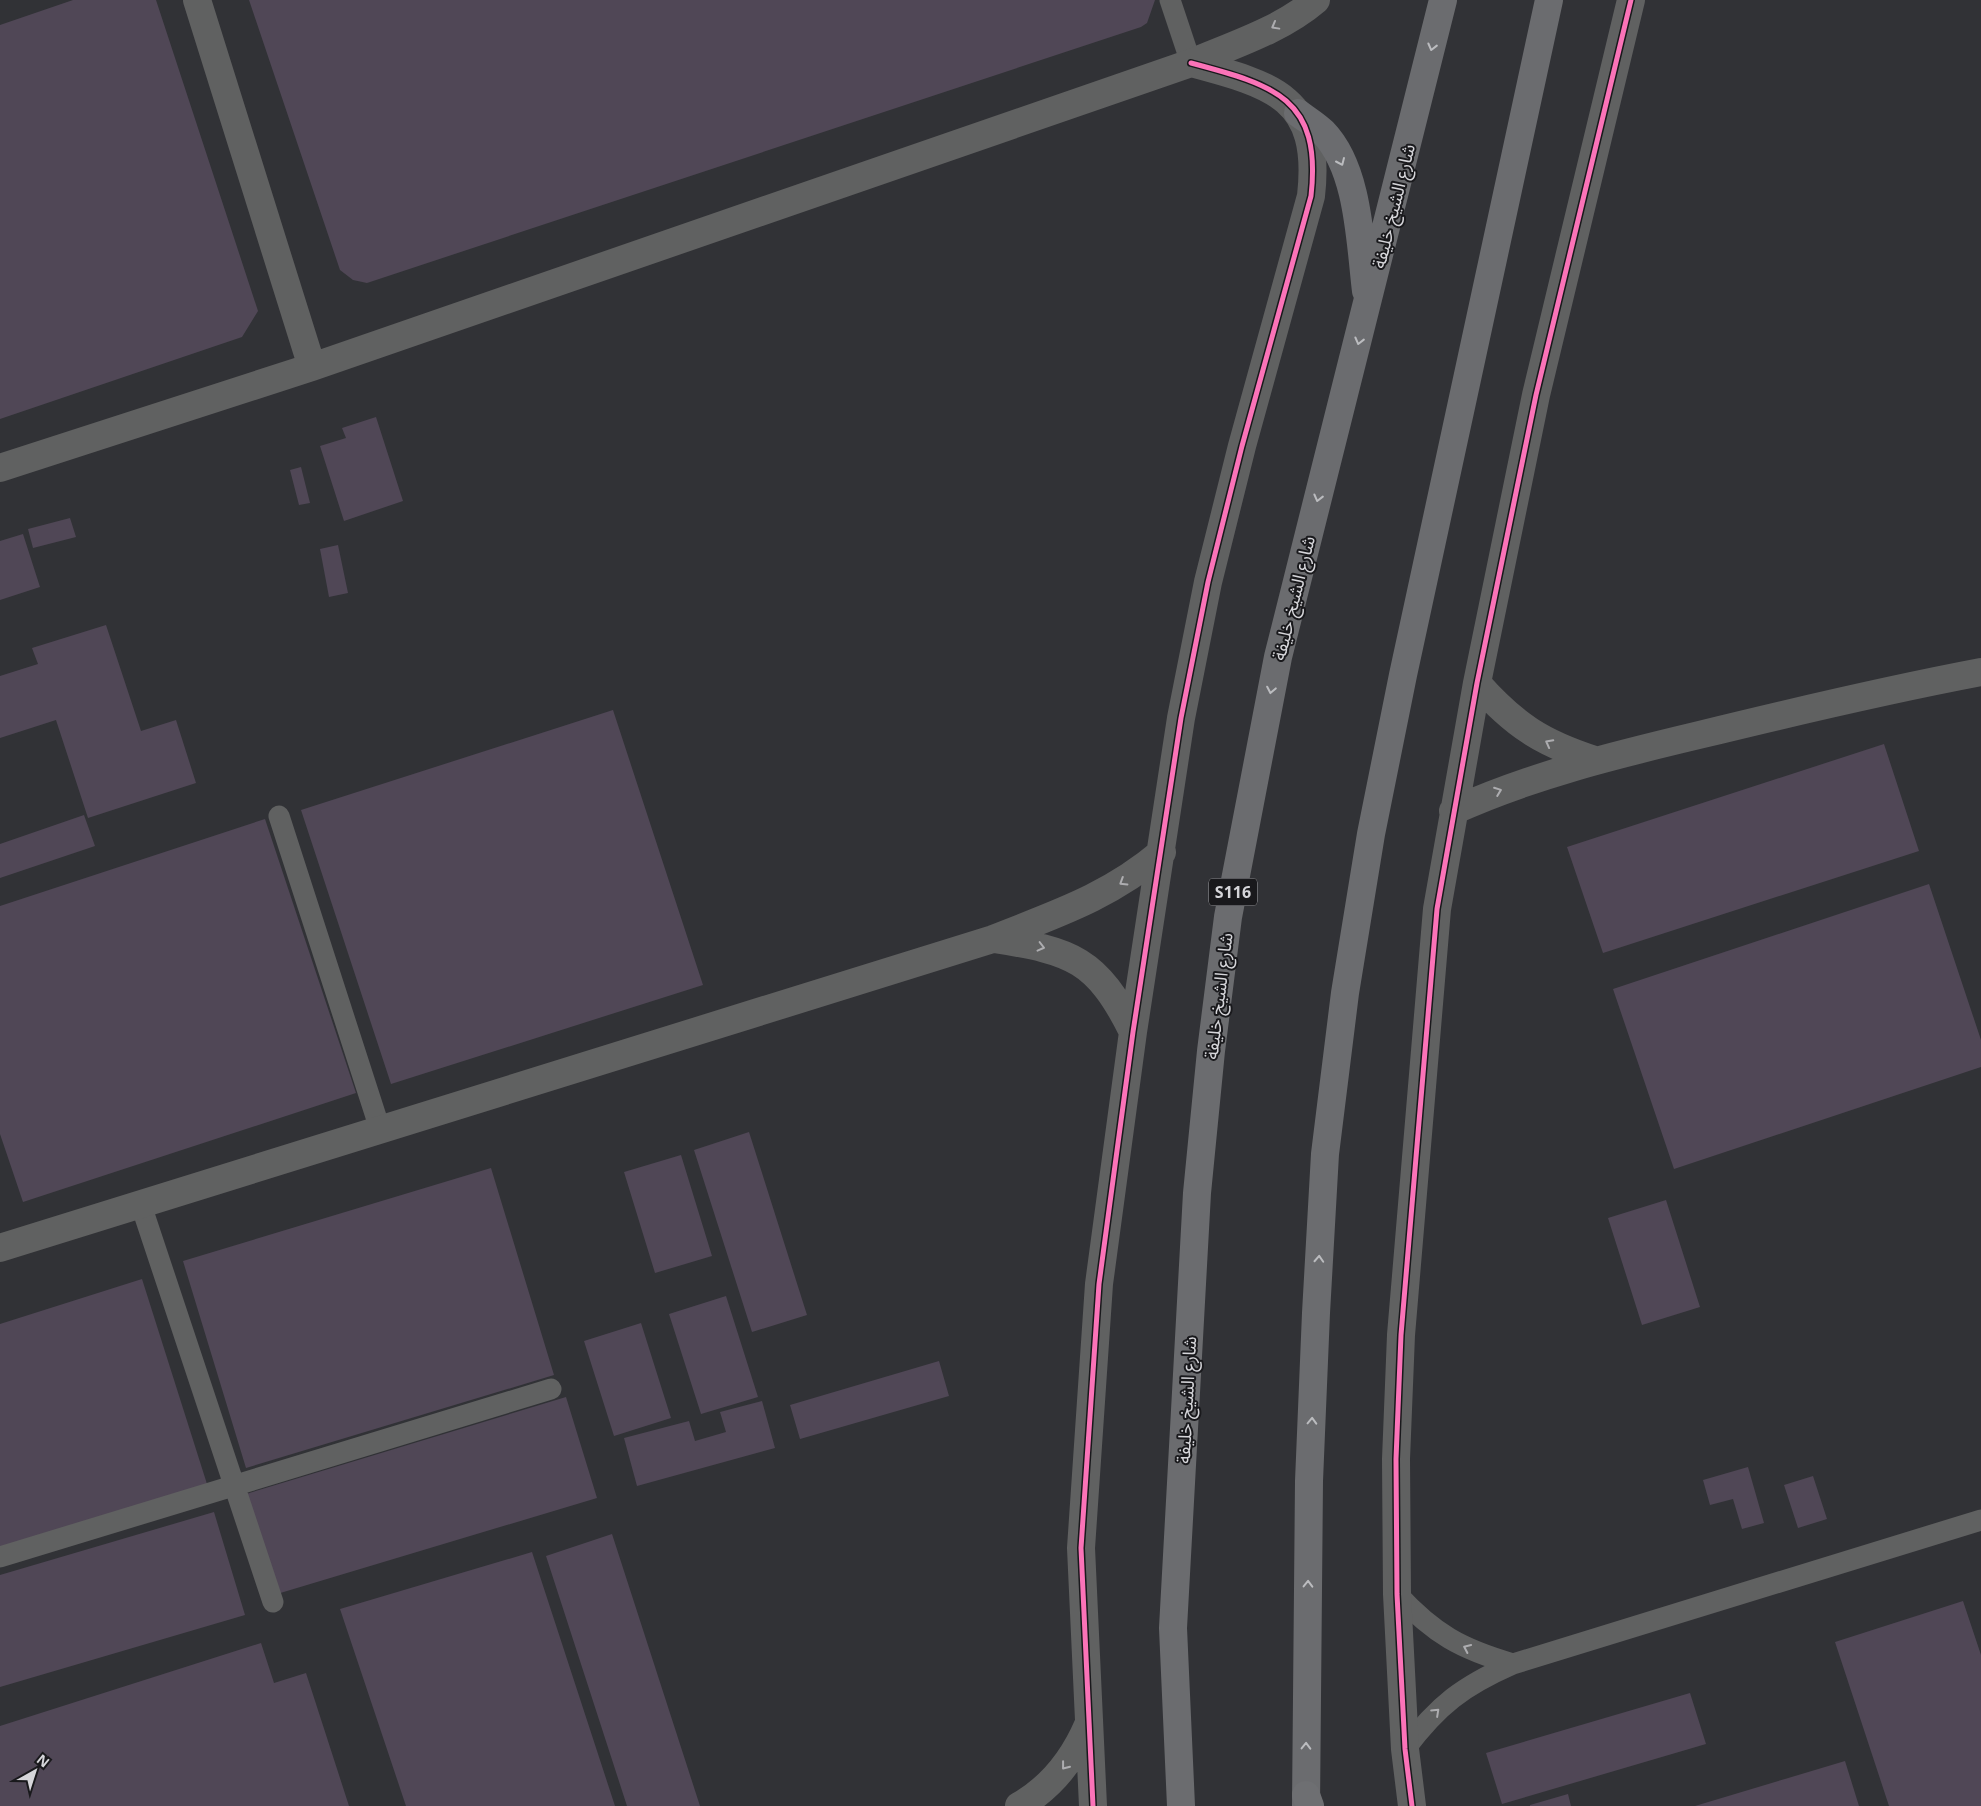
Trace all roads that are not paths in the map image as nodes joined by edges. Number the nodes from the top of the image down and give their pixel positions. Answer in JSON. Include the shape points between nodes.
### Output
{"nodes":[{"id":1,"x":197,"y":0,"type":"edge"},
{"id":2,"x":1170,"y":0,"type":"edge"},
{"id":3,"x":1316,"y":0,"type":"edge"},
{"id":4,"x":1443,"y":0,"type":"edge"},
{"id":5,"x":1549,"y":0,"type":"edge"},
{"id":6,"x":1632,"y":0,"type":"edge"},
{"id":7,"x":1191,"y":64,"type":"junction"},
{"id":8,"x":1298,"y":113,"type":"junction"},
{"id":9,"x":1368,"y":306,"type":"junction"},
{"id":10,"x":312,"y":367,"type":"junction"},
{"id":11,"x":0,"y":468,"type":"edge"},
{"id":12,"x":1981,"y":672,"type":"edge"},
{"id":13,"x":1478,"y":683,"type":"junction"},
{"id":14,"x":1595,"y":760,"type":"junction"},
{"id":15,"x":1454,"y":811,"type":"junction"},
{"id":16,"x":279,"y":816,"type":"dead end"},
{"id":17,"x":1162,"y":852,"type":"junction"},
{"id":18,"x":993,"y":939,"type":"junction"},
{"id":19,"x":1133,"y":1032,"type":"junction"},
{"id":20,"x":380,"y":1130,"type":"junction"},
{"id":21,"x":141,"y":1205,"type":"junction"},
{"id":22,"x":0,"y":1248,"type":"edge"},
{"id":23,"x":551,"y":1389,"type":"dead end"},
{"id":24,"x":234,"y":1486,"type":"junction"},
{"id":25,"x":1981,"y":1521,"type":"edge"},
{"id":26,"x":0,"y":1557,"type":"edge"},
{"id":27,"x":1397,"y":1594,"type":"junction"},
{"id":28,"x":272,"y":1602,"type":"dead end"},
{"id":29,"x":1513,"y":1664,"type":"junction"},
{"id":30,"x":1089,"y":1724,"type":"junction"},
{"id":31,"x":1405,"y":1749,"type":"junction"},
{"id":32,"x":1307,"y":1802,"type":"edge"},
{"id":33,"x":1019,"y":1806,"type":"edge"},
{"id":34,"x":1093,"y":1806,"type":"edge"},
{"id":35,"x":1181,"y":1806,"type":"edge"},
{"id":36,"x":1412,"y":1806,"type":"edge"}],
"edges":[{"from":1,"to":10,"type":"street"},
{"from":2,"to":7,"type":"lane"},
{"from":3,"to":7,"type":"street","one_way":true,"via":[[1267,30]]},
{"from":4,"to":9,"type":"highway","name":"شارع الشيخ خليفة","number":"S116","one_way":true},
{"from":32,"to":5,"type":"highway","one_way":true,"via":[[1309,1481],[1316,1313],[1325,1154],[1345,994],[1371,834],[1403,675]]},
{"from":6,"to":13,"type":"street","via":[[1536,395]]},
{"from":7,"to":8,"type":"street","via":[[1260,84],[1282,96]]},
{"from":7,"to":10,"type":"street"},
{"from":8,"to":9,"type":"highway","one_way":true,"via":[[1323,132],[1346,173],[1355,205]]},
{"from":8,"to":17,"type":"street","via":[[1311,140],[1314,167],[1311,196],[1208,582],[1181,718]]},
{"from":9,"to":35,"type":"highway","name":"شارع الشيخ خليفة","number":"S116","one_way":true,"via":[[1278,657],[1228,916],[1211,1051],[1197,1193],[1173,1628]]},
{"from":10,"to":11,"type":"street"},
{"from":12,"to":14,"type":"street","via":[[1823,704]]},
{"from":14,"to":13,"type":"street","one_way":true,"via":[[1561,749],[1530,732],[1501,710]]},
{"from":13,"to":15,"type":"street"},
{"from":15,"to":14,"type":"street","one_way":true,"via":[[1523,782]]},
{"from":15,"to":27,"type":"street","via":[[1437,909],[1401,1335],[1396,1459]]},
{"from":16,"to":20,"type":"lane"},
{"from":17,"to":18,"type":"street","one_way":true,"via":[[1107,892]]},
{"from":17,"to":19,"type":"street"},
{"from":18,"to":19,"type":"street","one_way":true,"via":[[1043,947],[1072,958],[1097,976],[1117,999]]},
{"from":18,"to":20,"type":"street"},
{"from":19,"to":30,"type":"street","via":[[1099,1284],[1081,1548]]},
{"from":20,"to":21,"type":"street"},
{"from":21,"to":22,"type":"street"},
{"from":21,"to":24,"type":"lane"},
{"from":23,"to":24,"type":"lane"},
{"from":24,"to":26,"type":"lane"},
{"from":24,"to":28,"type":"lane"},
{"from":25,"to":29,"type":"lane"},
{"from":29,"to":27,"type":"lane","one_way":true,"via":[[1481,1655],[1449,1640],[1420,1620]]},
{"from":27,"to":31,"type":"street"},
{"from":31,"to":29,"type":"lane","one_way":true,"via":[[1426,1721],[1452,1696]]},
{"from":30,"to":33,"type":"street","one_way":true,"via":[[1066,1765],[1050,1784]]},
{"from":30,"to":34,"type":"street"},
{"from":31,"to":36,"type":"street"}]}
